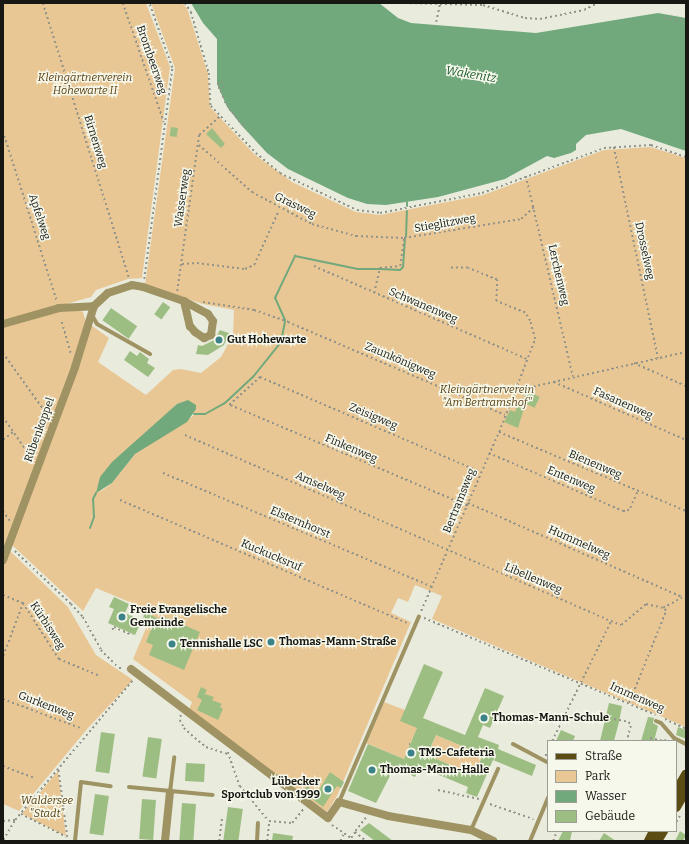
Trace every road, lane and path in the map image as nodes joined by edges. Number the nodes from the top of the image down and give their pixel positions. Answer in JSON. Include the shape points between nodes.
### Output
{"nodes":[{"id":1,"x":43,"y":3,"type":"edge"},
{"id":2,"x":123,"y":3,"type":"edge"},
{"id":3,"x":148,"y":3,"type":"edge"},
{"id":4,"x":185,"y":3,"type":"edge"},
{"id":5,"x":405,"y":3,"type":"edge"},
{"id":6,"x":598,"y":3,"type":"edge"},
{"id":7,"x":440,"y":4,"type":"edge"},
{"id":8,"x":666,"y":15,"type":"dead end"},
{"id":9,"x":671,"y":15,"type":"dead end"},
{"id":10,"x":677,"y":16,"type":"dead end"},
{"id":11,"x":682,"y":17,"type":"dead end"},
{"id":12,"x":665,"y":19,"type":"dead end"},
{"id":13,"x":670,"y":20,"type":"dead end"},
{"id":14,"x":676,"y":21,"type":"dead end"},
{"id":15,"x":681,"y":21,"type":"dead end"},
{"id":16,"x":436,"y":22,"type":"dead end"},
{"id":17,"x":223,"y":82,"type":"dead end"},
{"id":18,"x":217,"y":84,"type":"dead end"},
{"id":19,"x":224,"y":87,"type":"dead end"},
{"id":20,"x":218,"y":88,"type":"dead end"},
{"id":21,"x":220,"y":92,"type":"dead end"},
{"id":22,"x":224,"y":92,"type":"dead end"},
{"id":23,"x":225,"y":96,"type":"dead end"},
{"id":24,"x":222,"y":97,"type":"dead end"},
{"id":25,"x":227,"y":100,"type":"dead end"},
{"id":26,"x":224,"y":103,"type":"dead end"},
{"id":27,"x":230,"y":104,"type":"dead end"},
{"id":28,"x":227,"y":107,"type":"dead end"},
{"id":29,"x":233,"y":108,"type":"dead end"},
{"id":30,"x":229,"y":111,"type":"dead end"},
{"id":31,"x":236,"y":111,"type":"dead end"},
{"id":32,"x":232,"y":114,"type":"dead end"},
{"id":33,"x":239,"y":115,"type":"dead end"},
{"id":34,"x":220,"y":116,"type":"junction"},
{"id":35,"x":235,"y":118,"type":"dead end"},
{"id":36,"x":242,"y":119,"type":"dead end"},
{"id":37,"x":164,"y":122,"type":"junction"},
{"id":38,"x":238,"y":122,"type":"dead end"},
{"id":39,"x":246,"y":123,"type":"dead end"},
{"id":40,"x":242,"y":126,"type":"dead end"},
{"id":41,"x":3,"y":132,"type":"edge"},
{"id":42,"x":199,"y":145,"type":"junction"},
{"id":43,"x":614,"y":147,"type":"junction"},
{"id":44,"x":686,"y":156,"type":"edge"},
{"id":45,"x":526,"y":176,"type":"junction"},
{"id":46,"x":534,"y":208,"type":"junction"},
{"id":47,"x":280,"y":209,"type":"junction"},
{"id":48,"x":404,"y":238,"type":"junction"},
{"id":49,"x":182,"y":264,"type":"junction"},
{"id":50,"x":314,"y":266,"type":"dead end"},
{"id":51,"x":451,"y":268,"type":"dead end"},
{"id":52,"x":132,"y":285,"type":"junction"},
{"id":53,"x":143,"y":287,"type":"junction"},
{"id":54,"x":177,"y":291,"type":"dead end"},
{"id":55,"x":374,"y":294,"type":"junction"},
{"id":56,"x":197,"y":300,"type":"dead end"},
{"id":57,"x":184,"y":302,"type":"junction"},
{"id":58,"x":60,"y":308,"type":"junction"},
{"id":59,"x":93,"y":310,"type":"junction"},
{"id":60,"x":62,"y":322,"type":"dead end"},
{"id":61,"x":3,"y":324,"type":"edge"},
{"id":62,"x":686,"y":352,"type":"edge"},
{"id":63,"x":3,"y":353,"type":"edge"},
{"id":64,"x":150,"y":354,"type":"dead end"},
{"id":65,"x":658,"y":358,"type":"junction"},
{"id":66,"x":527,"y":359,"type":"junction"},
{"id":67,"x":634,"y":363,"type":"junction"},
{"id":68,"x":75,"y":367,"type":"junction"},
{"id":69,"x":573,"y":377,"type":"junction"},
{"id":70,"x":554,"y":382,"type":"junction"},
{"id":71,"x":686,"y":386,"type":"edge"},
{"id":72,"x":514,"y":391,"type":"junction"},
{"id":73,"x":229,"y":405,"type":"joint"},
{"id":74,"x":505,"y":415,"type":"junction"},
{"id":75,"x":3,"y":417,"type":"edge"},
{"id":76,"x":53,"y":423,"type":"junction"},
{"id":77,"x":13,"y":432,"type":"junction"},
{"id":78,"x":499,"y":432,"type":"junction"},
{"id":79,"x":185,"y":435,"type":"dead end"},
{"id":80,"x":3,"y":440,"type":"edge"},
{"id":81,"x":686,"y":440,"type":"edge"},
{"id":82,"x":489,"y":453,"type":"junction"},
{"id":83,"x":38,"y":467,"type":"junction"},
{"id":84,"x":481,"y":472,"type":"junction"},
{"id":85,"x":163,"y":473,"type":"dead end"},
{"id":86,"x":637,"y":492,"type":"junction"},
{"id":87,"x":120,"y":500,"type":"dead end"},
{"id":88,"x":468,"y":503,"type":"junction"},
{"id":89,"x":467,"y":506,"type":"junction"},
{"id":90,"x":3,"y":511,"type":"edge"},
{"id":91,"x":686,"y":512,"type":"edge"},
{"id":92,"x":15,"y":528,"type":"junction"},
{"id":93,"x":9,"y":546,"type":"junction"},
{"id":94,"x":448,"y":551,"type":"junction"},
{"id":95,"x":3,"y":560,"type":"edge"},
{"id":96,"x":431,"y":586,"type":"junction"},
{"id":97,"x":3,"y":595,"type":"edge"},
{"id":98,"x":686,"y":595,"type":"edge"},
{"id":99,"x":682,"y":597,"type":"junction"},
{"id":100,"x":23,"y":603,"type":"junction"},
{"id":101,"x":663,"y":608,"type":"junction"},
{"id":102,"x":419,"y":616,"type":"junction"},
{"id":103,"x":611,"y":621,"type":"junction"},
{"id":104,"x":414,"y":626,"type":"junction"},
{"id":105,"x":112,"y":630,"type":"dead end"},
{"id":106,"x":132,"y":635,"type":"dead end"},
{"id":107,"x":3,"y":656,"type":"edge"},
{"id":108,"x":135,"y":672,"type":"junction"},
{"id":109,"x":100,"y":676,"type":"dead end"},
{"id":110,"x":581,"y":682,"type":"junction"},
{"id":111,"x":3,"y":698,"type":"edge"},
{"id":112,"x":629,"y":703,"type":"junction"},
{"id":113,"x":183,"y":709,"type":"junction"},
{"id":114,"x":657,"y":716,"type":"dead end"},
{"id":115,"x":614,"y":719,"type":"dead end"},
{"id":116,"x":664,"y":719,"type":"dead end"},
{"id":117,"x":656,"y":721,"type":"dead end"},
{"id":118,"x":83,"y":728,"type":"dead end"},
{"id":119,"x":686,"y":728,"type":"edge"},
{"id":120,"x":650,"y":738,"type":"dead end"},
{"id":121,"x":552,"y":740,"type":"edge"},
{"id":122,"x":627,"y":740,"type":"edge"},
{"id":123,"x":659,"y":740,"type":"edge"},
{"id":124,"x":514,"y":744,"type":"dead end"},
{"id":125,"x":686,"y":744,"type":"edge"},
{"id":126,"x":229,"y":745,"type":"junction"},
{"id":127,"x":228,"y":754,"type":"junction"},
{"id":128,"x":174,"y":757,"type":"dead end"},
{"id":129,"x":547,"y":762,"type":"edge"},
{"id":130,"x":3,"y":766,"type":"edge"},
{"id":131,"x":58,"y":768,"type":"junction"},
{"id":132,"x":498,"y":769,"type":"dead end"},
{"id":133,"x":686,"y":775,"type":"edge"},
{"id":134,"x":35,"y":778,"type":"dead end"},
{"id":135,"x":112,"y":786,"type":"dead end"},
{"id":136,"x":129,"y":787,"type":"dead end"},
{"id":137,"x":438,"y":790,"type":"dead end"},
{"id":138,"x":170,"y":792,"type":"junction"},
{"id":139,"x":213,"y":795,"type":"dead end"},
{"id":140,"x":682,"y":795,"type":"edge"},
{"id":141,"x":547,"y":800,"type":"edge"},
{"id":142,"x":339,"y":802,"type":"junction"},
{"id":143,"x":484,"y":802,"type":"junction"},
{"id":144,"x":307,"y":804,"type":"junction"},
{"id":145,"x":677,"y":805,"type":"edge"},
{"id":146,"x":370,"y":812,"type":"junction"},
{"id":147,"x":21,"y":814,"type":"junction"},
{"id":148,"x":222,"y":818,"type":"dead end"},
{"id":149,"x":328,"y":818,"type":"junction"},
{"id":150,"x":539,"y":819,"type":"junction"},
{"id":151,"x":15,"y":820,"type":"junction"},
{"id":152,"x":3,"y":821,"type":"edge"},
{"id":153,"x":269,"y":821,"type":"junction"},
{"id":154,"x":258,"y":823,"type":"dead end"},
{"id":155,"x":471,"y":830,"type":"junction"},
{"id":156,"x":355,"y":832,"type":"junction"},
{"id":157,"x":654,"y":832,"type":"edge"},
{"id":158,"x":662,"y":832,"type":"edge"},
{"id":159,"x":344,"y":833,"type":"junction"},
{"id":160,"x":67,"y":837,"type":"junction"},
{"id":161,"x":3,"y":840,"type":"edge"},
{"id":162,"x":70,"y":841,"type":"edge"},
{"id":163,"x":75,"y":841,"type":"edge"},
{"id":164,"x":165,"y":841,"type":"edge"},
{"id":165,"x":219,"y":841,"type":"edge"},
{"id":166,"x":257,"y":841,"type":"edge"},
{"id":167,"x":267,"y":841,"type":"edge"},
{"id":168,"x":340,"y":841,"type":"edge"},
{"id":169,"x":366,"y":841,"type":"edge"},
{"id":170,"x":494,"y":841,"type":"edge"},
{"id":171,"x":530,"y":841,"type":"edge"},
{"id":172,"x":649,"y":841,"type":"edge"},
{"id":173,"x":657,"y":841,"type":"edge"}],
"edges":[{"from":1,"to":52,"type":"path","name":"Birnenweg"},
{"from":2,"to":37,"type":"path","name":"Brombeerweg"},
{"from":3,"to":37,"type":"path","via":[[172,68]]},
{"from":4,"to":34,"type":"path","via":[[191,12],[209,73],[210,103]]},
{"from":5,"to":7,"type":"path"},
{"from":6,"to":7,"type":"path","via":[[584,10],[540,20],[483,5]]},
{"from":7,"to":16,"type":"path"},
{"from":8,"to":12,"type":"path"},
{"from":9,"to":13,"type":"path"},
{"from":10,"to":14,"type":"path"},
{"from":11,"to":15,"type":"path"},
{"from":17,"to":18,"type":"path"},
{"from":19,"to":20,"type":"path"},
{"from":21,"to":22,"type":"path"},
{"from":23,"to":24,"type":"path"},
{"from":25,"to":26,"type":"path"},
{"from":27,"to":28,"type":"path"},
{"from":29,"to":30,"type":"path"},
{"from":31,"to":32,"type":"path"},
{"from":33,"to":35,"type":"path"},
{"from":34,"to":42,"type":"path","name":"Wasserweg","via":[[199,135]]},
{"from":34,"to":45,"type":"path","via":[[256,153],[280,173],[344,206],[363,212],[380,213],[464,197],[494,189]]},
{"from":36,"to":38,"type":"path"},
{"from":37,"to":53,"type":"path"},
{"from":39,"to":40,"type":"path"},
{"from":41,"to":58,"type":"path","name":"Apfelweg"},
{"from":42,"to":47,"type":"path","name":"Grasweg","via":[[252,192]]},
{"from":42,"to":49,"type":"path","name":"Wasserweg"},
{"from":43,"to":44,"type":"path","via":[[651,145]]},
{"from":43,"to":45,"type":"path","via":[[589,152]]},
{"from":43,"to":65,"type":"path","name":"Drosselweg"},
{"from":45,"to":46,"type":"path","name":"Lerchenweg"},
{"from":46,"to":48,"type":"path","name":"Stieglitzweg","via":[[521,219]]},
{"from":46,"to":69,"type":"path","name":"Lerchenweg"},
{"from":47,"to":48,"type":"path","name":"Grasweg","via":[[312,224],[356,236]]},
{"from":47,"to":49,"type":"path","via":[[254,265],[245,269],[197,263]]},
{"from":48,"to":55,"type":"path","name":"Stieglitzweg","via":[[400,266],[380,268]]},
{"from":49,"to":54,"type":"path","name":"Wasserweg"},
{"from":50,"to":55,"type":"path","name":"Schwanenweg"},
{"from":51,"to":66,"type":"path","name":"Bertramsweg","via":[[468,268],[496,280],[496,300],[525,313],[535,339]]},
{"from":52,"to":53,"type":"street"},
{"from":52,"to":59,"type":"street","via":[[108,293]]},
{"from":53,"to":57,"type":"street"},
{"from":55,"to":66,"type":"path","name":"Schwanenweg"},
{"from":56,"to":74,"type":"path","name":"Zaunkönigweg","via":[[254,310],[288,322]]},
{"from":57,"to":57,"type":"street","via":[[194,332],[204,338],[211,335],[213,321],[208,314]]},
{"from":58,"to":59,"type":"street"},
{"from":58,"to":61,"type":"street"},
{"from":59,"to":64,"type":"lane","via":[[97,324]]},
{"from":59,"to":68,"type":"street","name":"Rübenkoppel"},
{"from":60,"to":68,"type":"path"},
{"from":62,"to":65,"type":"path"},
{"from":63,"to":76,"type":"path"},
{"from":65,"to":67,"type":"path"},
{"from":66,"to":72,"type":"path","name":"Bertramsweg"},
{"from":67,"to":69,"type":"path"},
{"from":67,"to":71,"type":"path"},
{"from":68,"to":76,"type":"street","name":"Rübenkoppel"},
{"from":69,"to":70,"type":"path"},
{"from":70,"to":72,"type":"path"},
{"from":70,"to":81,"type":"path","name":"Fasanenweg"},
{"from":72,"to":74,"type":"path","name":"Bertramsweg"},
{"from":73,"to":84,"type":"path","name":"Zeisigweg","via":[[260,377]]},
{"from":73,"to":89,"type":"path","name":"Finkenweg"},
{"from":74,"to":78,"type":"path","name":"Bertramsweg"},
{"from":75,"to":77,"type":"path"},
{"from":76,"to":83,"type":"street","name":"Rübenkoppel"},
{"from":77,"to":80,"type":"path"},
{"from":77,"to":83,"type":"path"},
{"from":78,"to":82,"type":"path","name":"Bertramsweg"},
{"from":78,"to":86,"type":"path","name":"Bienenweg"},
{"from":79,"to":94,"type":"path","name":"Amselweg"},
{"from":82,"to":84,"type":"path","name":"Bertramsweg"},
{"from":82,"to":86,"type":"path","name":"Entenweg","via":[[623,511],[630,508]]},
{"from":83,"to":92,"type":"street","name":"Rübenkoppel"},
{"from":84,"to":88,"type":"path","name":"Bertramsweg"},
{"from":85,"to":96,"type":"path","name":"Elsternhorst"},
{"from":86,"to":91,"type":"path","name":"Bienenweg"},
{"from":87,"to":104,"type":"path","name":"Kuckucksruf"},
{"from":88,"to":89,"type":"path","name":"Bertramsweg"},
{"from":88,"to":99,"type":"path","name":"Hummelweg"},
{"from":89,"to":94,"type":"path","name":"Bertramsweg"},
{"from":90,"to":92,"type":"path"},
{"from":92,"to":93,"type":"street","name":"Rübenkoppel"},
{"from":93,"to":95,"type":"street","name":"Rübenkoppel"},
{"from":93,"to":108,"type":"path","via":[[83,617],[101,650],[119,668]]},
{"from":94,"to":96,"type":"path","name":"Bertramsweg"},
{"from":94,"to":103,"type":"path","name":"Libellenweg"},
{"from":96,"to":102,"type":"path","name":"Bertramsweg"},
{"from":97,"to":100,"type":"path","name":"Kürbisweg"},
{"from":98,"to":99,"type":"path"},
{"from":99,"to":101,"type":"path"},
{"from":100,"to":107,"type":"path"},
{"from":100,"to":109,"type":"path","name":"Kürbisweg","via":[[59,659]]},
{"from":101,"to":103,"type":"path","via":[[646,604],[621,625]]},
{"from":101,"to":112,"type":"path","via":[[666,611]]},
{"from":102,"to":104,"type":"lane"},
{"from":102,"to":110,"type":"path","name":"Immenweg"},
{"from":103,"to":110,"type":"path"},
{"from":104,"to":142,"type":"lane"},
{"from":105,"to":106,"type":"path","via":[[114,627]]},
{"from":108,"to":113,"type":"street"},
{"from":108,"to":131,"type":"path"},
{"from":110,"to":112,"type":"path","name":"Immenweg"},
{"from":110,"to":121,"type":"path"},
{"from":111,"to":118,"type":"path","name":"Gurkenweg"},
{"from":112,"to":114,"type":"path","name":"Immenweg"},
{"from":113,"to":126,"type":"street"},
{"from":113,"to":127,"type":"path","via":[[180,720],[184,728],[206,747]]},
{"from":115,"to":122,"type":"path","via":[[629,722],[631,726]]},
{"from":116,"to":119,"type":"path","name":"Immenweg"},
{"from":117,"to":125,"type":"lane","via":[[662,723],[674,738]]},
{"from":120,"to":123,"type":"path"},
{"from":124,"to":129,"type":"lane"},
{"from":126,"to":127,"type":"path"},
{"from":126,"to":144,"type":"street"},
{"from":127,"to":153,"type":"path","via":[[240,786]]},
{"from":128,"to":138,"type":"lane"},
{"from":130,"to":134,"type":"path"},
{"from":131,"to":147,"type":"path"},
{"from":131,"to":160,"type":"path"},
{"from":132,"to":143,"type":"lane"},
{"from":133,"to":140,"type":"main road"},
{"from":135,"to":163,"type":"lane","via":[[81,782]]},
{"from":136,"to":138,"type":"lane"},
{"from":137,"to":143,"type":"path"},
{"from":138,"to":139,"type":"lane"},
{"from":138,"to":164,"type":"street"},
{"from":140,"to":145,"type":"main road"},
{"from":141,"to":150,"type":"lane"},
{"from":142,"to":146,"type":"street"},
{"from":142,"to":149,"type":"street"},
{"from":143,"to":150,"type":"path","via":[[526,818]]},
{"from":143,"to":155,"type":"lane"},
{"from":144,"to":149,"type":"street"},
{"from":144,"to":153,"type":"path","via":[[292,823]]},
{"from":146,"to":155,"type":"street"},
{"from":146,"to":156,"type":"path"},
{"from":147,"to":151,"type":"path"},
{"from":147,"to":160,"type":"path"},
{"from":148,"to":165,"type":"path"},
{"from":149,"to":159,"type":"path","via":[[327,821]]},
{"from":150,"to":171,"type":"lane"},
{"from":151,"to":152,"type":"path"},
{"from":151,"to":161,"type":"path"},
{"from":153,"to":167,"type":"path"},
{"from":154,"to":166,"type":"lane"},
{"from":155,"to":170,"type":"street"},
{"from":156,"to":159,"type":"path","via":[[351,838]]},
{"from":156,"to":169,"type":"path"},
{"from":157,"to":172,"type":"main road"},
{"from":158,"to":173,"type":"main road"},
{"from":159,"to":168,"type":"path"},
{"from":160,"to":162,"type":"path"}]}
